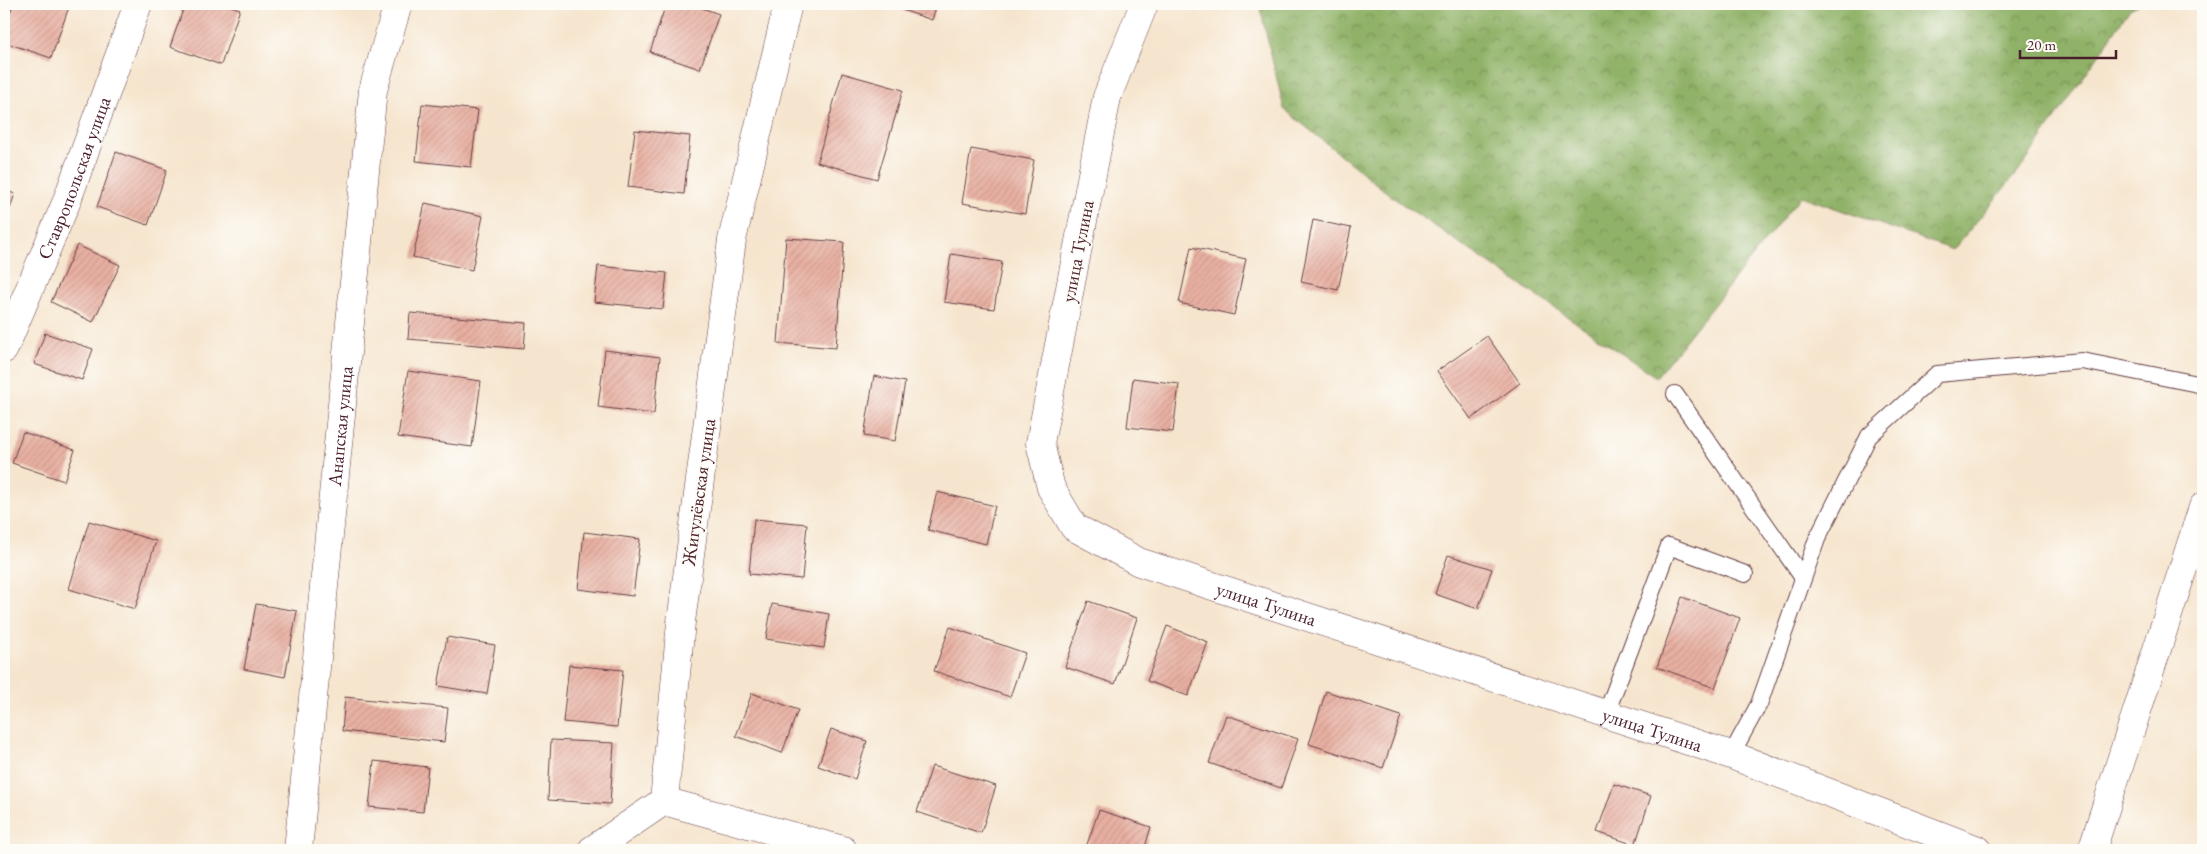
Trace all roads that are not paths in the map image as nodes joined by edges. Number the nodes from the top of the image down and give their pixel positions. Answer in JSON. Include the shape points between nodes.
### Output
{"nodes":[{"id":1,"x":138,"y":4,"type":"edge"},
{"id":2,"x":398,"y":4,"type":"edge"},
{"id":3,"x":788,"y":4,"type":"edge"},
{"id":4,"x":1144,"y":4,"type":"edge"},
{"id":5,"x":4,"y":349,"type":"edge"},
{"id":6,"x":2203,"y":386,"type":"edge"},
{"id":7,"x":1675,"y":394,"type":"dead end"},
{"id":8,"x":2203,"y":507,"type":"edge"},
{"id":9,"x":1744,"y":574,"type":"dead end"},
{"id":10,"x":1803,"y":578,"type":"junction"},
{"id":11,"x":1606,"y":714,"type":"junction"},
{"id":12,"x":1731,"y":755,"type":"junction"},
{"id":13,"x":664,"y":801,"type":"junction"},
{"id":14,"x":298,"y":850,"type":"edge"},
{"id":15,"x":592,"y":850,"type":"edge"},
{"id":16,"x":843,"y":850,"type":"edge"},
{"id":17,"x":1978,"y":850,"type":"edge"},
{"id":18,"x":2092,"y":850,"type":"edge"}],
"edges":[{"from":1,"to":5,"type":"street","name":"Ставропольская улица","via":[[66,203]]},
{"from":2,"to":14,"type":"street","name":"Анапская улица","via":[[373,90]]},
{"from":3,"to":13,"type":"street","name":"Жигулёвская улица","via":[[732,240],[681,622]]},
{"from":4,"to":11,"type":"street","name":"улица Тулина","via":[[1107,97],[1040,443],[1051,488],[1074,527],[1139,562]]},
{"from":6,"to":10,"type":"lane","via":[[2082,361],[1937,374],[1869,436],[1817,539]]},
{"from":7,"to":10,"type":"lane"},
{"from":8,"to":18,"type":"street"},
{"from":9,"to":11,"type":"lane","via":[[1668,546]]},
{"from":10,"to":12,"type":"lane","via":[[1759,704]]},
{"from":11,"to":12,"type":"street","name":"улица Тулина"},
{"from":12,"to":17,"type":"street","name":"улица Тулина"},
{"from":13,"to":15,"type":"street"},
{"from":13,"to":16,"type":"street"}]}
